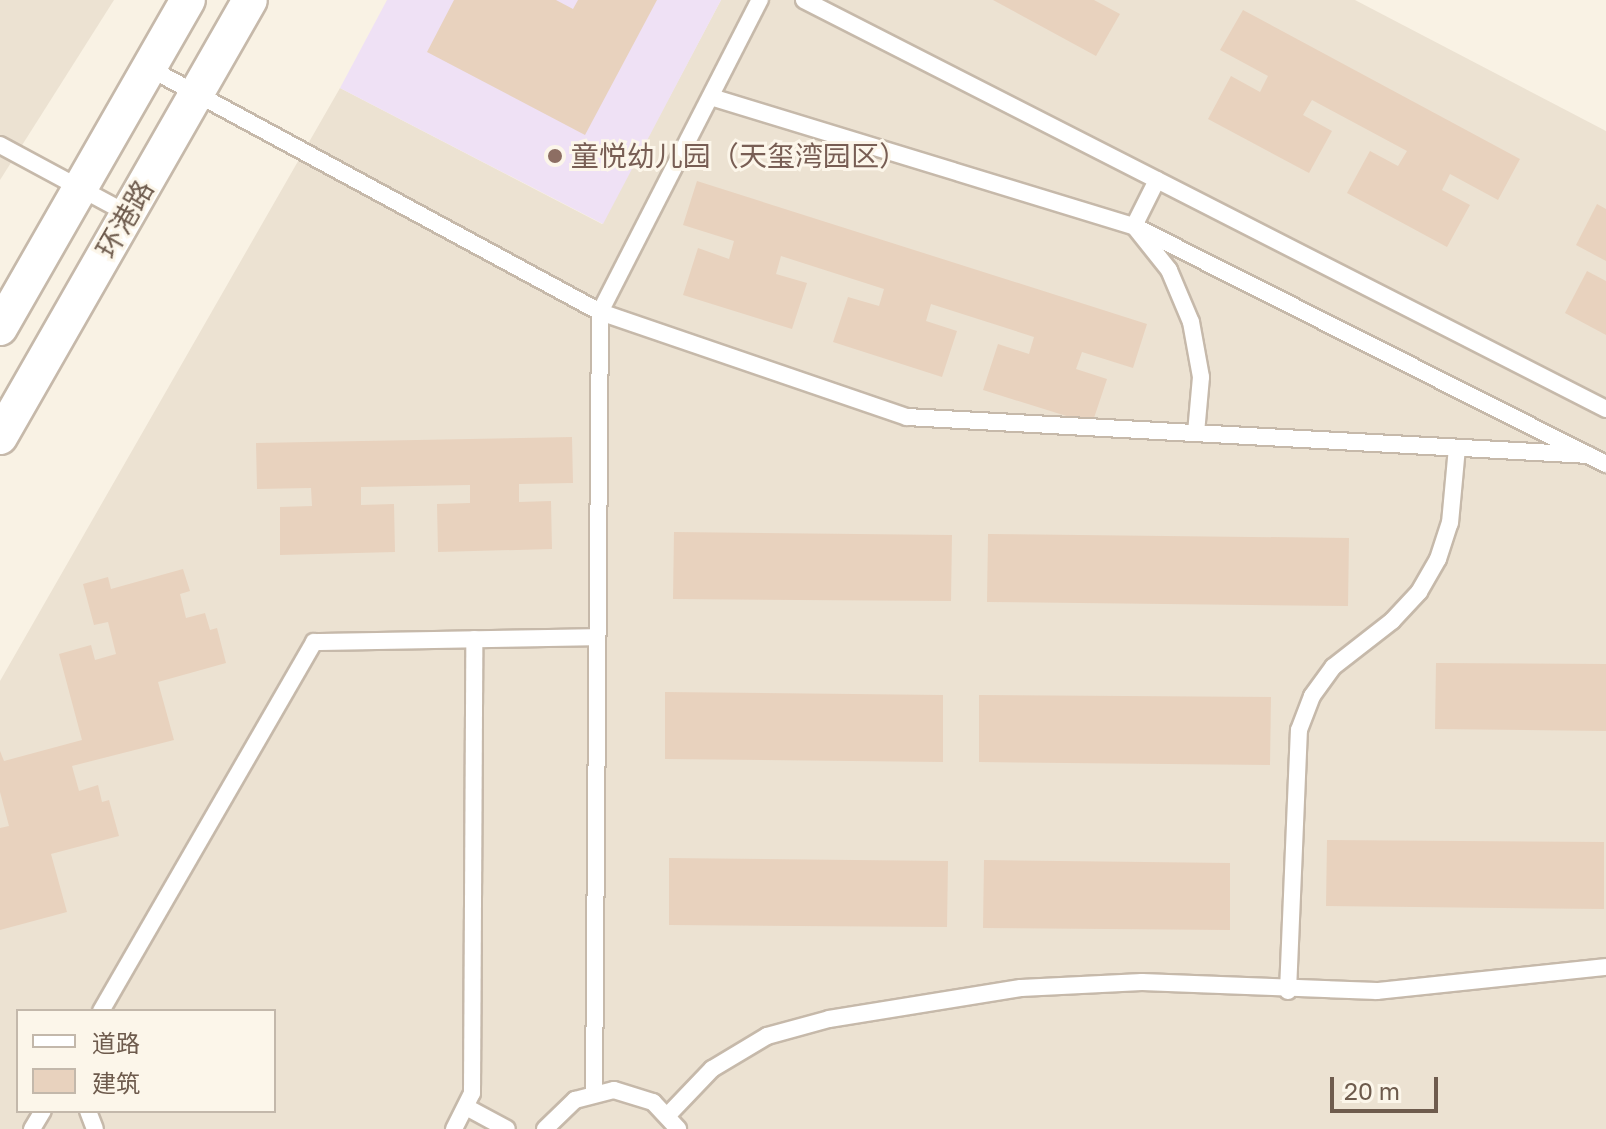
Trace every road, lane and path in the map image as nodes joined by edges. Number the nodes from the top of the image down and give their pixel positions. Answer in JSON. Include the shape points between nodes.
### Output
{"nodes":[{"id":1,"x":188,"y":0,"type":"edge"},
{"id":2,"x":250,"y":0,"type":"edge"},
{"id":3,"x":760,"y":0,"type":"edge"},
{"id":4,"x":804,"y":0,"type":"edge"},
{"id":5,"x":149,"y":68,"type":"junction"},
{"id":6,"x":196,"y":93,"type":"junction"},
{"id":7,"x":711,"y":97,"type":"junction"},
{"id":8,"x":0,"y":145,"type":"edge"},
{"id":9,"x":1157,"y":180,"type":"junction"},
{"id":10,"x":80,"y":188,"type":"junction"},
{"id":11,"x":128,"y":214,"type":"junction"},
{"id":12,"x":1134,"y":226,"type":"junction"},
{"id":13,"x":600,"y":312,"type":"junction"},
{"id":14,"x":0,"y":328,"type":"edge"},
{"id":15,"x":1606,"y":409,"type":"edge"},
{"id":16,"x":1196,"y":433,"type":"junction"},
{"id":17,"x":0,"y":437,"type":"edge"},
{"id":18,"x":1457,"y":448,"type":"junction"},
{"id":19,"x":1588,"y":455,"type":"junction"},
{"id":20,"x":1606,"y":464,"type":"edge"},
{"id":21,"x":597,"y":637,"type":"junction"},
{"id":22,"x":474,"y":639,"type":"junction"},
{"id":23,"x":1606,"y":967,"type":"edge"},
{"id":24,"x":1288,"y":991,"type":"junction"},
{"id":25,"x":102,"y":1009,"type":"edge"},
{"id":26,"x":594,"y":1093,"type":"junction"},
{"id":27,"x":468,"y":1108,"type":"junction"},
{"id":28,"x":668,"y":1115,"type":"junction"},
{"id":29,"x":454,"y":1129,"type":"edge"},
{"id":30,"x":507,"y":1129,"type":"edge"},
{"id":31,"x":545,"y":1129,"type":"edge"},
{"id":32,"x":678,"y":1129,"type":"edge"}],
"edges":[{"from":1,"to":5,"type":"street","name":"环港路"},
{"from":2,"to":6,"type":"street","name":"环港路"},
{"from":3,"to":7,"type":"lane"},
{"from":4,"to":9,"type":"lane"},
{"from":5,"to":6,"type":"lane"},
{"from":5,"to":10,"type":"street","name":"环港路"},
{"from":6,"to":11,"type":"street","name":"环港路"},
{"from":6,"to":13,"type":"lane"},
{"from":7,"to":12,"type":"lane"},
{"from":7,"to":13,"type":"lane"},
{"from":8,"to":10,"type":"lane"},
{"from":9,"to":12,"type":"lane"},
{"from":9,"to":15,"type":"lane"},
{"from":10,"to":11,"type":"lane"},
{"from":10,"to":14,"type":"street","name":"环港路"},
{"from":11,"to":17,"type":"street","name":"环港路"},
{"from":12,"to":16,"type":"lane","via":[[1169,270],[1191,322],[1201,377]]},
{"from":12,"to":19,"type":"lane"},
{"from":13,"to":16,"type":"lane","via":[[907,417]]},
{"from":13,"to":21,"type":"lane"},
{"from":16,"to":18,"type":"lane"},
{"from":18,"to":19,"type":"lane"},
{"from":18,"to":24,"type":"lane","via":[[1450,523],[1438,559],[1419,592],[1392,621],[1333,667],[1312,696],[1299,730]]},
{"from":19,"to":20,"type":"lane"},
{"from":21,"to":22,"type":"lane"},
{"from":21,"to":26,"type":"lane"},
{"from":22,"to":25,"type":"lane","via":[[314,642]]},
{"from":22,"to":27,"type":"lane","via":[[473,1061]]},
{"from":23,"to":24,"type":"lane","via":[[1466,985]]},
{"from":24,"to":28,"type":"lane","via":[[1085,982],[829,1019],[738,1050],[688,1090]]},
{"from":26,"to":28,"type":"lane","via":[[634,1094]]},
{"from":26,"to":31,"type":"lane","via":[[559,1111]]},
{"from":27,"to":29,"type":"lane"},
{"from":27,"to":30,"type":"lane"},
{"from":28,"to":32,"type":"lane"}]}
